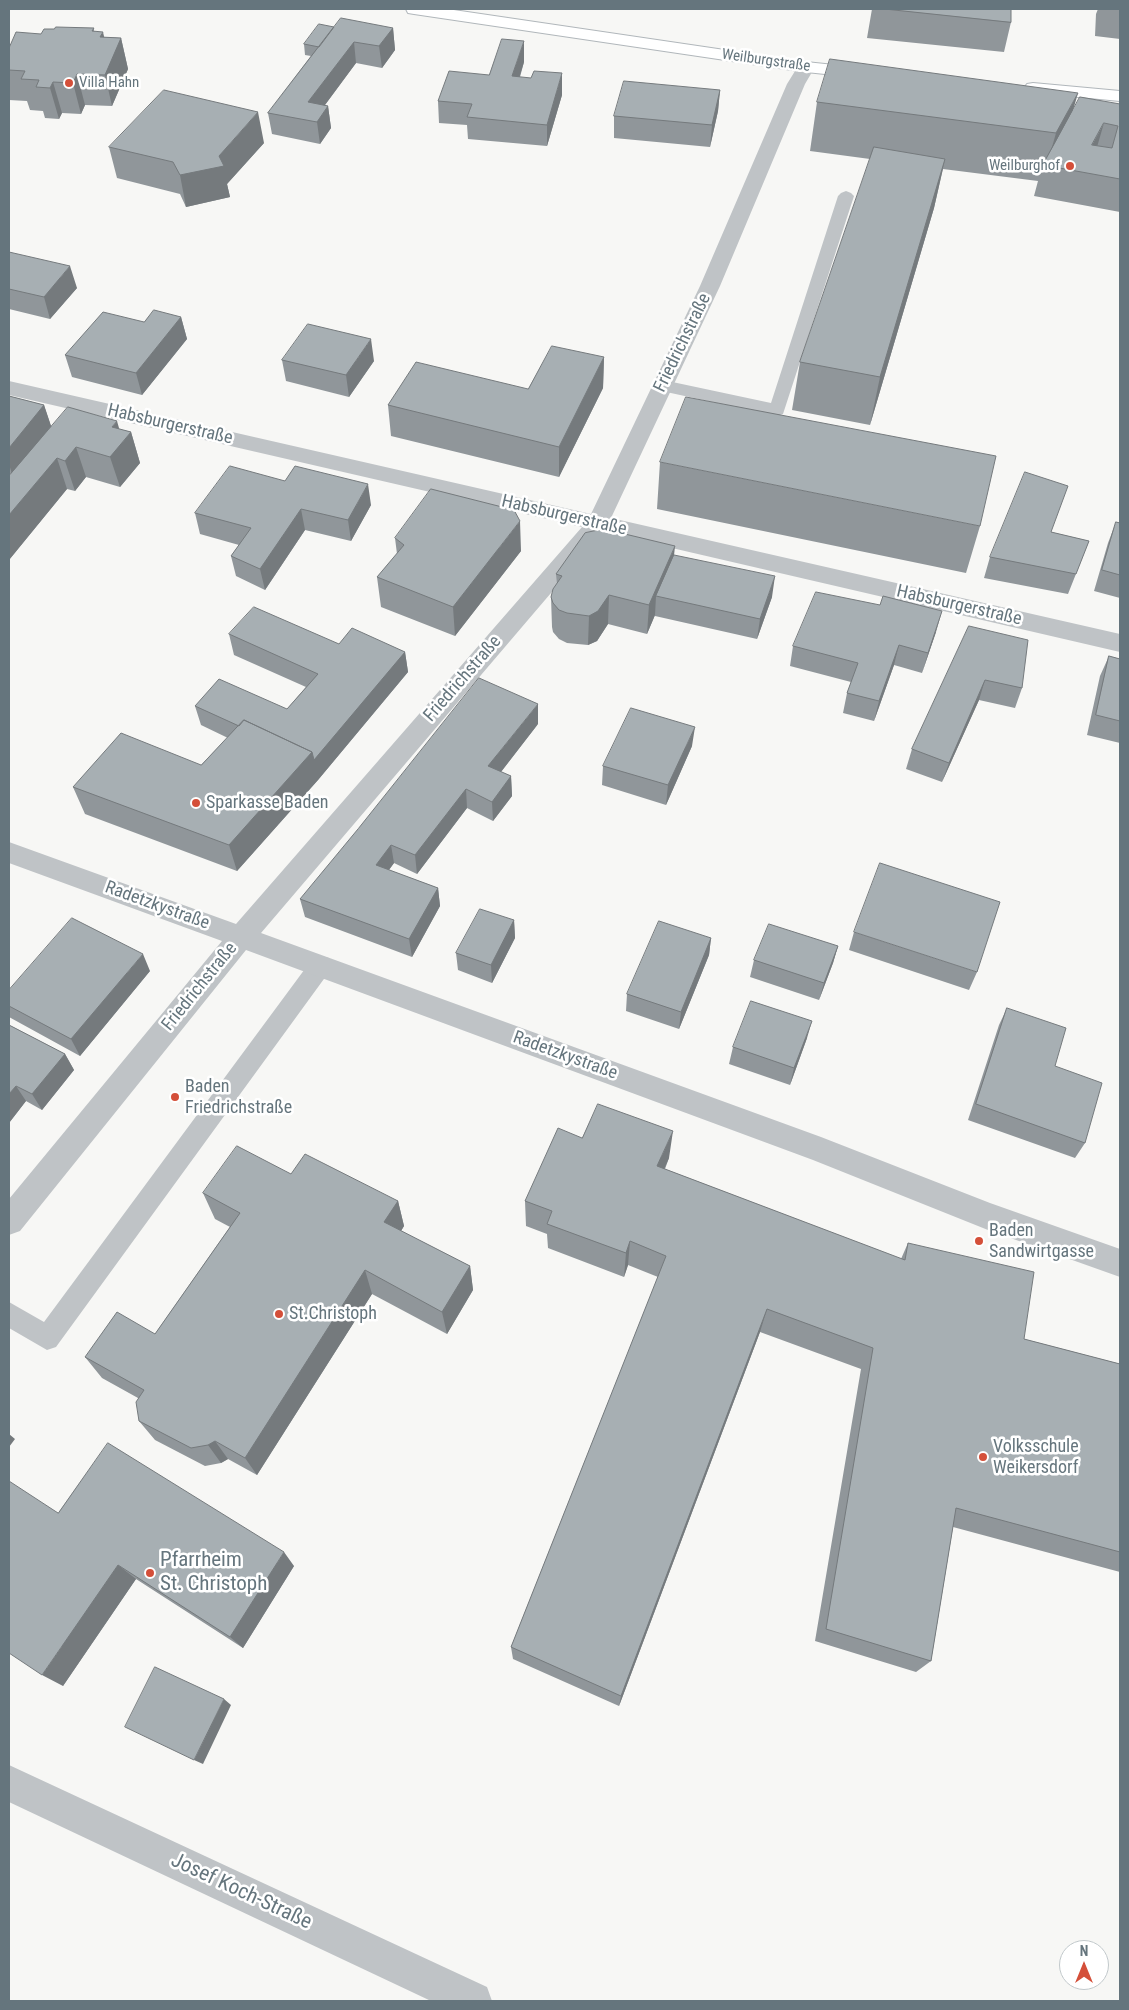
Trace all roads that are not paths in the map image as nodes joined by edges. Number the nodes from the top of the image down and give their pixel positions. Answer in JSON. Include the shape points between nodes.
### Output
{"nodes":[{"id":1,"x":414,"y":9,"type":"edge"},
{"id":2,"x":806,"y":67,"type":"junction"},
{"id":3,"x":875,"y":74,"type":"edge"},
{"id":4,"x":1012,"y":86,"type":"edge"},
{"id":5,"x":1120,"y":96,"type":"edge"},
{"id":6,"x":846,"y":196,"type":"dead end"},
{"id":7,"x":663,"y":386,"type":"junction"},
{"id":8,"x":9,"y":388,"type":"edge"},
{"id":9,"x":597,"y":524,"type":"junction"},
{"id":10,"x":1120,"y":643,"type":"edge"},
{"id":11,"x":9,"y":852,"type":"edge"},
{"id":12,"x":242,"y":936,"type":"junction"},
{"id":13,"x":321,"y":965,"type":"junction"},
{"id":14,"x":9,"y":1221,"type":"edge"},
{"id":15,"x":1120,"y":1263,"type":"edge"},
{"id":16,"x":9,"y":1314,"type":"edge"},
{"id":17,"x":9,"y":1783,"type":"edge"},
{"id":18,"x":473,"y":2001,"type":"edge"}],
"edges":[{"from":1,"to":2,"type":"street","name":"Weilburgstraße"},
{"from":2,"to":3,"type":"street","name":"Weilburgstraße"},
{"from":2,"to":7,"type":"street","name":"Friedrichstraße"},
{"from":4,"to":5,"type":"street"},
{"from":6,"to":7,"type":"lane","via":[[777,410]]},
{"from":7,"to":9,"type":"street","name":"Friedrichstraße"},
{"from":8,"to":9,"type":"street","name":"Habsburgerstraße"},
{"from":9,"to":10,"type":"street","name":"Habsburgerstraße"},
{"from":9,"to":12,"type":"street","name":"Friedrichstraße"},
{"from":11,"to":12,"type":"street","name":"Radetzkystraße"},
{"from":12,"to":13,"type":"street","name":"Radetzkystraße"},
{"from":12,"to":14,"type":"street","name":"Friedrichstraße"},
{"from":13,"to":15,"type":"street","name":"Radetzkystraße"},
{"from":13,"to":16,"type":"lane","via":[[47,1338]]},
{"from":17,"to":18,"type":"street","name":"Josef Koch-Straße"}]}
